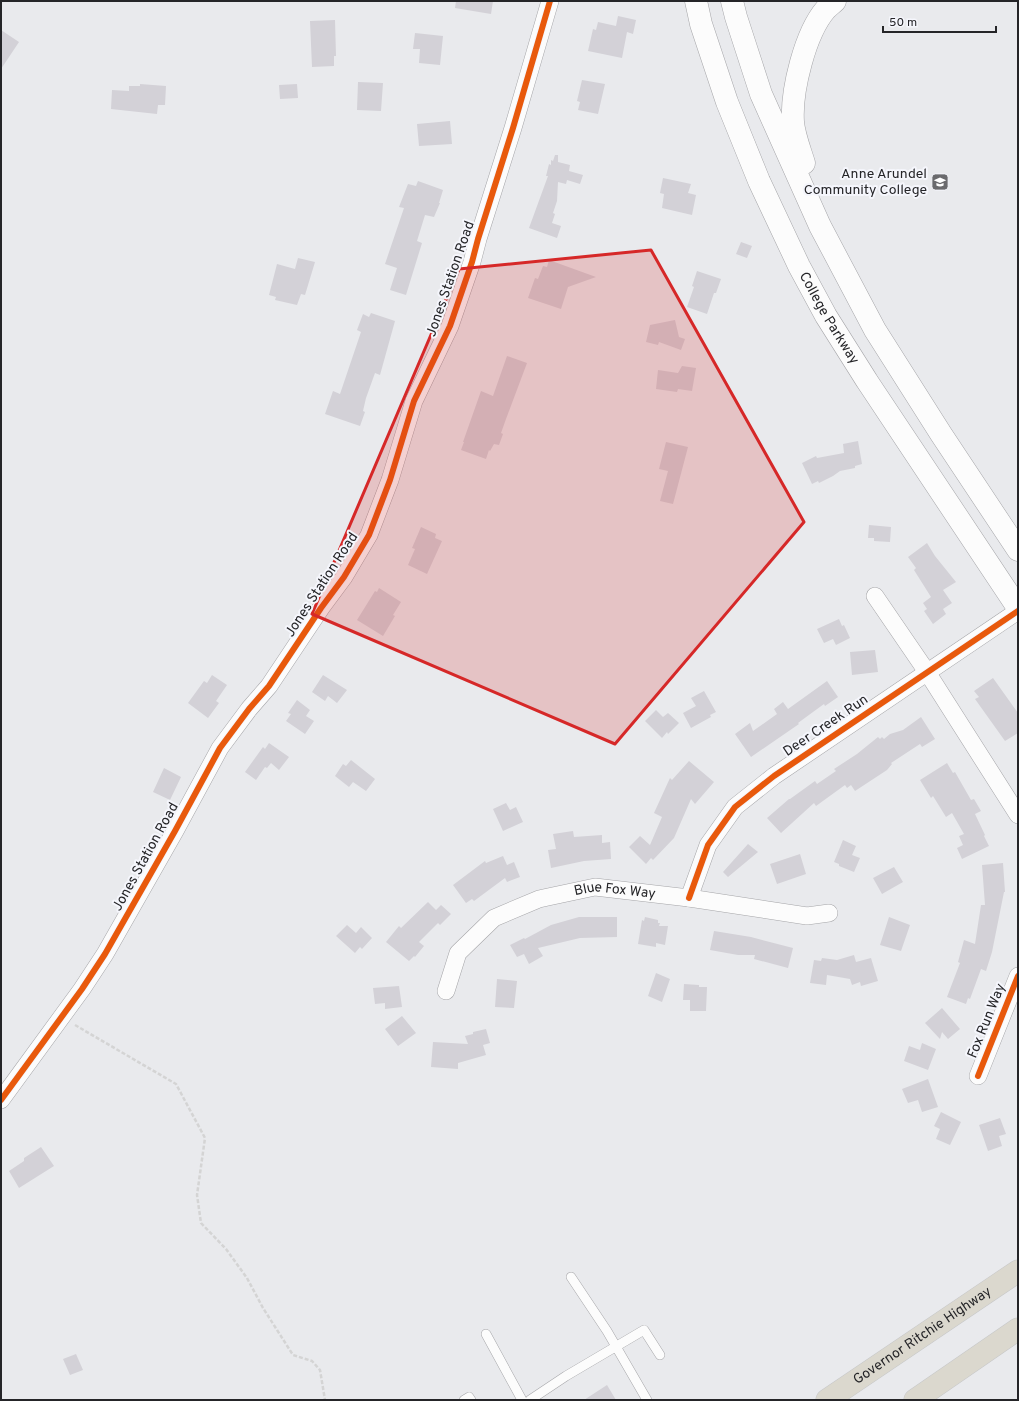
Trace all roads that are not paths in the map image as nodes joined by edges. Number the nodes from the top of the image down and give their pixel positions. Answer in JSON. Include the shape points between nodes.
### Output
{"nodes":[{"id":1,"x":550,"y":1,"type":"edge"},
{"id":2,"x":691,"y":1,"type":"edge"},
{"id":3,"x":696,"y":1,"type":"edge"},
{"id":4,"x":732,"y":1,"type":"edge"},
{"id":5,"x":835,"y":1,"type":"edge"},
{"id":6,"x":701,"y":24,"type":"junction"},
{"id":7,"x":820,"y":226,"type":"junction"},
{"id":8,"x":1018,"y":550,"type":"edge"},
{"id":9,"x":876,"y":596,"type":"dead end"},
{"id":10,"x":1018,"y":608,"type":"edge"},
{"id":11,"x":1018,"y":611,"type":"edge"},
{"id":12,"x":927,"y":672,"type":"junction"},
{"id":13,"x":1018,"y":815,"type":"edge"},
{"id":14,"x":689,"y":898,"type":"junction"},
{"id":15,"x":829,"y":913,"type":"dead end"},
{"id":16,"x":1018,"y":976,"type":"edge"},
{"id":17,"x":446,"y":991,"type":"dead end"},
{"id":18,"x":978,"y":1076,"type":"dead end"},
{"id":19,"x":1,"y":1100,"type":"edge"},
{"id":20,"x":1018,"y":1271,"type":"edge"},
{"id":21,"x":571,"y":1277,"type":"dead end"},
{"id":22,"x":1018,"y":1329,"type":"edge"},
{"id":23,"x":486,"y":1334,"type":"dead end"},
{"id":24,"x":616,"y":1346,"type":"junction"},
{"id":25,"x":660,"y":1355,"type":"dead end"},
{"id":26,"x":464,"y":1400,"type":"edge"},
{"id":27,"x":471,"y":1400,"type":"edge"},
{"id":28,"x":522,"y":1400,"type":"edge"},
{"id":29,"x":530,"y":1400,"type":"edge"},
{"id":30,"x":647,"y":1400,"type":"edge"},
{"id":31,"x":827,"y":1400,"type":"edge"},
{"id":32,"x":915,"y":1400,"type":"edge"}],
"edges":[{"from":1,"to":19,"type":"street","name":"Jones Station Road","via":[[472,262],[450,326],[414,401],[390,480],[369,535],[344,577],[269,686],[220,748],[105,954]]},
{"from":2,"to":6,"type":"main road"},
{"from":3,"to":6,"type":"main road","name":"College Parkway"},
{"from":4,"to":7,"type":"main road","via":[[761,94]]},
{"from":5,"to":7,"type":"main road","via":[[826,9],[810,36],[793,98],[793,123]]},
{"from":6,"to":10,"type":"main road","name":"College Parkway","via":[[726,102],[759,182],[826,316]]},
{"from":7,"to":8,"type":"main road","via":[[875,330]]},
{"from":9,"to":12,"type":"street"},
{"from":11,"to":12,"type":"street","name":"Deer Creek Run"},
{"from":12,"to":13,"type":"street"},
{"from":12,"to":14,"type":"street","name":"Deer Creek Run","via":[[774,776],[735,807],[708,845]]},
{"from":14,"to":15,"type":"street","name":"Blue Fox Way","via":[[807,916]]},
{"from":14,"to":17,"type":"street","name":"Blue Fox Way","via":[[595,887],[539,899],[494,918],[458,952]]},
{"from":16,"to":18,"type":"street","name":"Fox Run Way"},
{"from":20,"to":31,"type":"highway","name":"Governor Ritchie Highway"},
{"from":21,"to":24,"type":"lane"},
{"from":22,"to":32,"type":"highway"},
{"from":23,"to":28,"type":"lane"},
{"from":24,"to":25,"type":"lane","via":[[644,1330]]},
{"from":24,"to":29,"type":"lane"},
{"from":24,"to":30,"type":"lane"},
{"from":26,"to":27,"type":"lane","via":[[469,1397]]}]}
